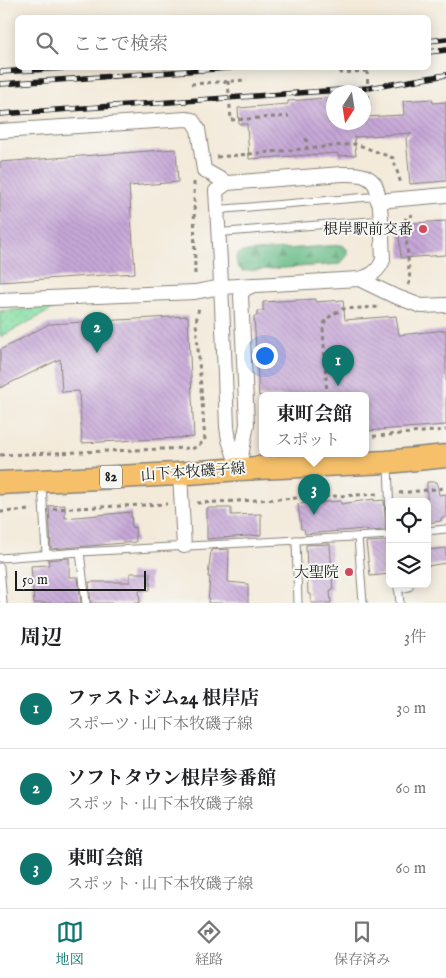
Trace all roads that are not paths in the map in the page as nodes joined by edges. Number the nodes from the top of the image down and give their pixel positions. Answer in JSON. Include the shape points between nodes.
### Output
{"nodes":[{"id":1,"x":0,"y":131,"type":"edge"},
{"id":2,"x":227,"y":183,"type":"junction"},
{"id":3,"x":446,"y":196,"type":"edge"},
{"id":4,"x":378,"y":199,"type":"junction"},
{"id":5,"x":218,"y":213,"type":"junction"},
{"id":6,"x":381,"y":224,"type":"junction"},
{"id":7,"x":219,"y":236,"type":"junction"},
{"id":8,"x":360,"y":279,"type":"junction"},
{"id":9,"x":251,"y":286,"type":"junction"},
{"id":10,"x":221,"y":287,"type":"junction"},
{"id":11,"x":0,"y":300,"type":"edge"},
{"id":12,"x":446,"y":304,"type":"edge"},
{"id":13,"x":446,"y":456,"type":"edge"},
{"id":14,"x":387,"y":462,"type":"junction"},
{"id":15,"x":239,"y":469,"type":"junction"},
{"id":16,"x":180,"y":474,"type":"junction"},
{"id":17,"x":42,"y":481,"type":"junction"},
{"id":18,"x":0,"y":483,"type":"edge"},
{"id":19,"x":389,"y":498,"type":"edge"},
{"id":20,"x":446,"y":530,"type":"edge"},
{"id":21,"x":431,"y":531,"type":"edge"},
{"id":22,"x":386,"y":535,"type":"edge"},
{"id":23,"x":358,"y":537,"type":"junction"},
{"id":24,"x":296,"y":540,"type":"junction"},
{"id":25,"x":184,"y":546,"type":"junction"},
{"id":26,"x":80,"y":552,"type":"junction"},
{"id":27,"x":46,"y":554,"type":"junction"},
{"id":28,"x":0,"y":558,"type":"edge"},
{"id":29,"x":0,"y":567,"type":"edge"},
{"id":30,"x":398,"y":588,"type":"edge"},
{"id":31,"x":3,"y":603,"type":"edge"},
{"id":32,"x":86,"y":603,"type":"edge"},
{"id":33,"x":298,"y":603,"type":"edge"},
{"id":34,"x":363,"y":603,"type":"edge"},
{"id":35,"x":400,"y":603,"type":"edge"}],
"edges":[{"from":1,"to":2,"type":"street","via":[[192,120],[198,129],[204,170]]},
{"from":2,"to":4,"type":"street","via":[[358,174],[375,184]]},
{"from":2,"to":5,"type":"street","via":[[216,191]]},
{"from":3,"to":4,"type":"street"},
{"from":4,"to":5,"type":"lane","via":[[369,197],[225,209]]},
{"from":4,"to":6,"type":"street"},
{"from":5,"to":7,"type":"street"},
{"from":6,"to":7,"type":"lane","via":[[370,221],[266,228],[226,232]]},
{"from":6,"to":8,"type":"street","via":[[383,260],[380,268],[371,276]]},
{"from":7,"to":10,"type":"street"},
{"from":8,"to":9,"type":"street"},
{"from":8,"to":12,"type":"street","via":[[421,306]]},
{"from":9,"to":10,"type":"street"},
{"from":9,"to":15,"type":"street","via":[[243,290],[241,296],[246,424]]},
{"from":10,"to":11,"type":"street","via":[[194,292]]},
{"from":10,"to":15,"type":"street","via":[[228,434]]},
{"from":13,"to":14,"type":"main road","name":"山下本牧磯子線","number":"82"},
{"from":14,"to":15,"type":"main road","name":"山下本牧磯子線","number":"82"},
{"from":14,"to":19,"type":"lane"},
{"from":15,"to":16,"type":"main road","name":"山下本牧磯子線","number":"82"},
{"from":16,"to":17,"type":"main road","name":"山下本牧磯子線","number":"82"},
{"from":16,"to":25,"type":"street"},
{"from":17,"to":18,"type":"main road","name":"山下本牧磯子線","number":"82"},
{"from":17,"to":27,"type":"lane"},
{"from":20,"to":21,"type":"lane"},
{"from":22,"to":23,"type":"lane"},
{"from":23,"to":24,"type":"lane"},
{"from":23,"to":34,"type":"lane"},
{"from":24,"to":25,"type":"lane"},
{"from":24,"to":33,"type":"lane"},
{"from":25,"to":26,"type":"lane"},
{"from":26,"to":27,"type":"lane"},
{"from":26,"to":32,"type":"lane"},
{"from":27,"to":28,"type":"lane"},
{"from":29,"to":31,"type":"lane"},
{"from":30,"to":35,"type":"lane"}]}
